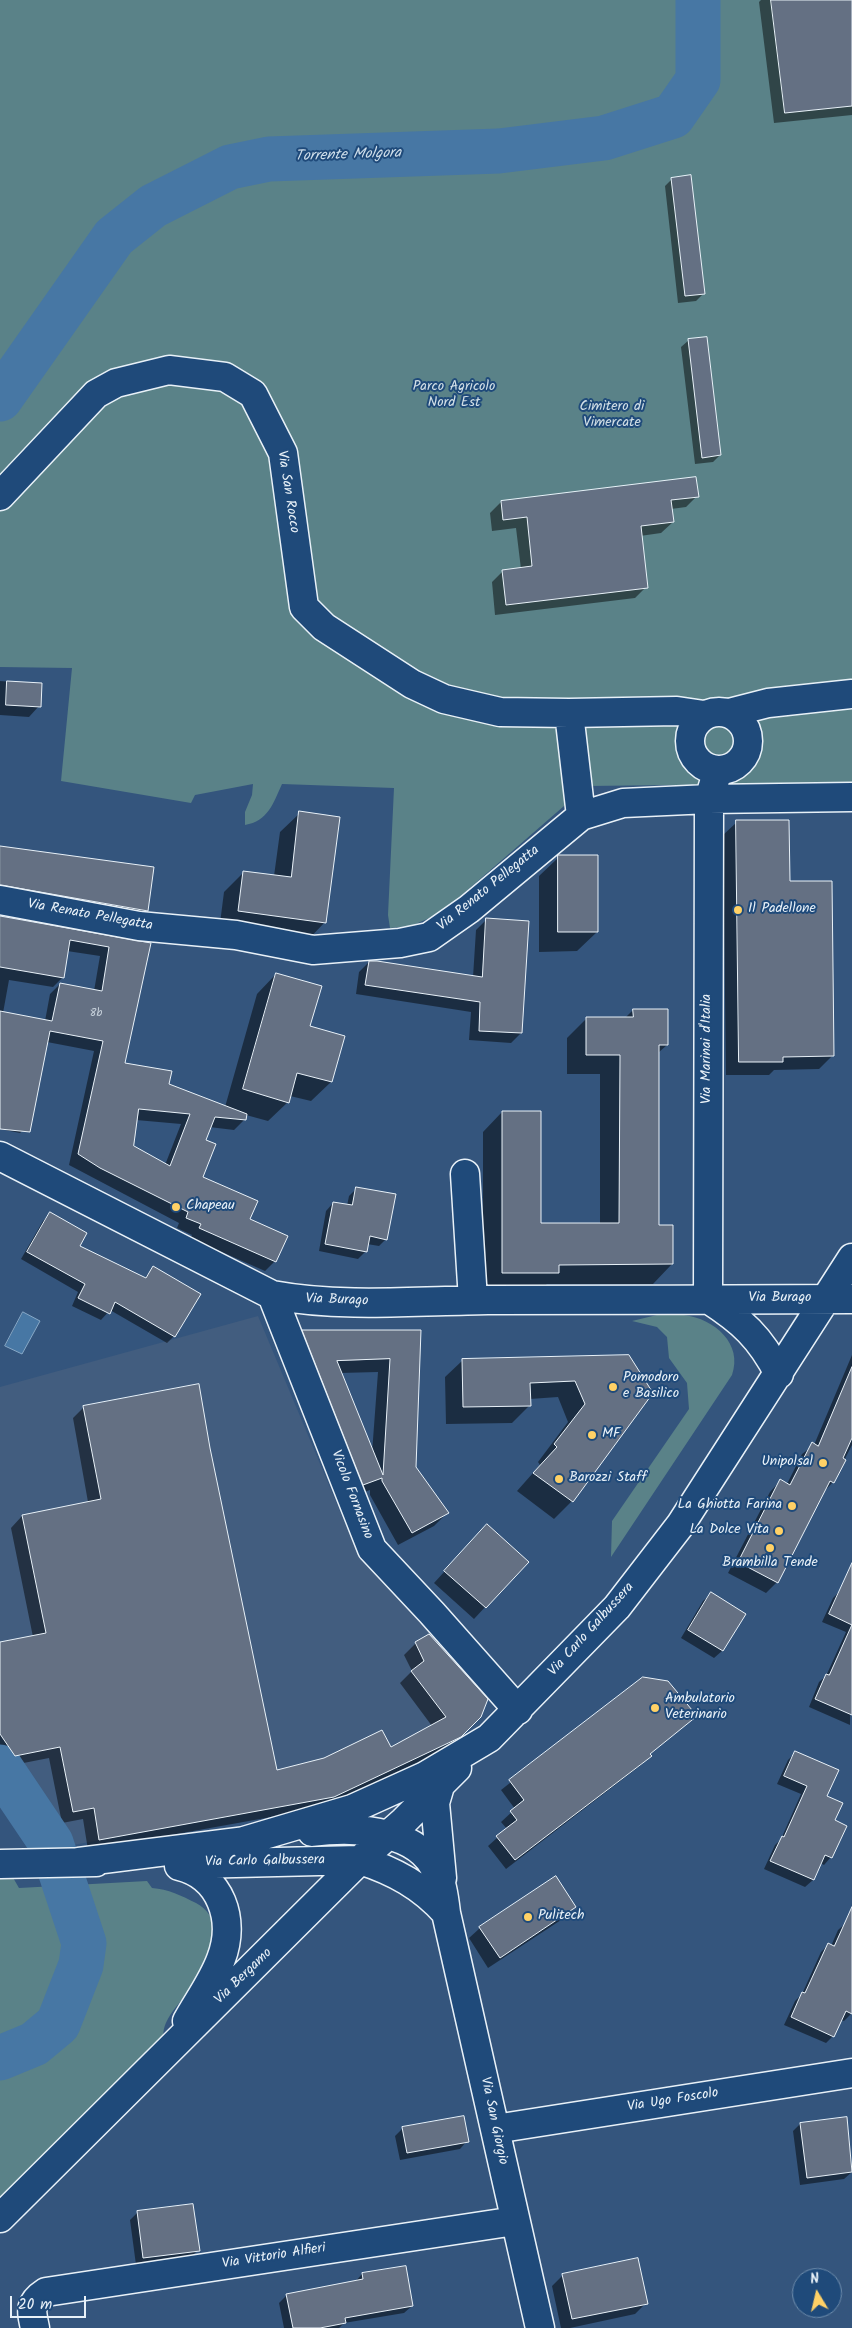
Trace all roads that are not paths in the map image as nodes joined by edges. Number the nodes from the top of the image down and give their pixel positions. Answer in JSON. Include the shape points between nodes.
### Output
{"nodes":[{"id":1,"x":0,"y":496,"type":"edge"},
{"id":2,"x":852,"y":694,"type":"edge"},
{"id":3,"x":569,"y":713,"type":"junction"},
{"id":4,"x":716,"y":714,"type":"junction"},
{"id":5,"x":718,"y":770,"type":"junction"},
{"id":6,"x":852,"y":798,"type":"edge"},
{"id":7,"x":709,"y":799,"type":"junction"},
{"id":8,"x":581,"y":816,"type":"junction"},
{"id":9,"x":0,"y":900,"type":"edge"},
{"id":10,"x":0,"y":1156,"type":"edge"},
{"id":11,"x":465,"y":1174,"type":"dead end"},
{"id":12,"x":852,"y":1258,"type":"edge"},
{"id":13,"x":272,"y":1295,"type":"junction"},
{"id":14,"x":708,"y":1299,"type":"junction"},
{"id":15,"x":839,"y":1299,"type":"edge"},
{"id":16,"x":473,"y":1300,"type":"junction"},
{"id":17,"x":779,"y":1374,"type":"junction"},
{"id":18,"x":518,"y":1710,"type":"junction"},
{"id":19,"x":489,"y":1738,"type":"junction"},
{"id":20,"x":440,"y":1786,"type":"junction"},
{"id":21,"x":388,"y":1835,"type":"junction"},
{"id":22,"x":237,"y":1843,"type":"junction"},
{"id":23,"x":360,"y":1860,"type":"junction"},
{"id":24,"x":79,"y":1862,"type":"junction"},
{"id":25,"x":0,"y":1864,"type":"edge"},
{"id":26,"x":170,"y":1864,"type":"junction"},
{"id":27,"x":442,"y":1884,"type":"junction"},
{"id":28,"x":446,"y":1914,"type":"junction"},
{"id":29,"x":173,"y":2046,"type":"junction"},
{"id":30,"x":852,"y":2073,"type":"edge"},
{"id":31,"x":494,"y":2129,"type":"junction"},
{"id":32,"x":0,"y":2218,"type":"edge"},
{"id":33,"x":516,"y":2221,"type":"junction"},
{"id":34,"x":35,"y":2328,"type":"edge"},
{"id":35,"x":540,"y":2328,"type":"edge"}],
"edges":[{"from":1,"to":3,"type":"street","name":"Via San Rocco","via":[[96,394],[116,383],[169,370],[225,377],[253,394],[283,453],[304,608],[324,627],[367,656],[412,684],[444,699],[500,712]]},
{"from":2,"to":4,"type":"street","via":[[768,702]]},
{"from":3,"to":4,"type":"street","name":"Via San Rocco","via":[[677,710]]},
{"from":3,"to":8,"type":"street"},
{"from":4,"to":5,"type":"street","via":[[692,729],[689,738],[690,748],[700,764]]},
{"from":4,"to":5,"type":"street","via":[[743,724],[748,742],[735,765]]},
{"from":5,"to":7,"type":"street","name":"Via Marinai d'Italia"},
{"from":6,"to":7,"type":"street","name":"Via Renato Pellegatta"},
{"from":7,"to":8,"type":"street","name":"Via Renato Pellegatta","via":[[623,803]]},
{"from":7,"to":14,"type":"street","name":"Via Marinai d'Italia"},
{"from":8,"to":9,"type":"street","name":"Via Renato Pellegatta","via":[[429,938],[400,943],[313,950],[236,935],[139,926]]},
{"from":10,"to":13,"type":"street","name":"Via Burago"},
{"from":11,"to":16,"type":"street"},
{"from":12,"to":15,"type":"street","name":"Via Carlo Galbussera"},
{"from":13,"to":16,"type":"street","name":"Via Burago","via":[[367,1303]]},
{"from":13,"to":18,"type":"street","name":"Vicolo Fornasino","via":[[372,1549]]},
{"from":14,"to":15,"type":"street","name":"Via Burago"},
{"from":14,"to":16,"type":"street","name":"Via Burago"},
{"from":14,"to":17,"type":"street","name":"Via Burago","via":[[750,1331],[768,1353]]},
{"from":15,"to":17,"type":"street","name":"Via Carlo Galbussera"},
{"from":17,"to":18,"type":"street","name":"Via Carlo Galbussera","via":[[681,1524],[617,1606]]},
{"from":18,"to":19,"type":"street","name":"Via Carlo Galbussera"},
{"from":19,"to":20,"type":"street","name":"Via Bergamo"},
{"from":19,"to":22,"type":"street","name":"Via Carlo Galbussera","via":[[425,1776],[352,1808]]},
{"from":20,"to":21,"type":"street","name":"Via Bergamo"},
{"from":20,"to":27,"type":"street","name":"Via San Giorgio","via":[[436,1821]]},
{"from":21,"to":22,"type":"street","name":"Via Carlo Galbussera","via":[[348,1829]]},
{"from":21,"to":23,"type":"street","name":"Via Bergamo"},
{"from":21,"to":27,"type":"street","name":"Via San Giorgio","via":[[423,1852]]},
{"from":22,"to":24,"type":"street","name":"Via Carlo Galbussera"},
{"from":23,"to":26,"type":"street","name":"Via Carlo Galbussera"},
{"from":23,"to":28,"type":"street","name":"Via San Giorgio","via":[[384,1868],[426,1892]]},
{"from":23,"to":29,"type":"street","name":"Via Bergamo"},
{"from":24,"to":25,"type":"street","name":"Via Carlo Galbussera"},
{"from":24,"to":26,"type":"street","name":"Via Carlo Galbussera"},
{"from":26,"to":29,"type":"street","name":"Via Carlo Galbussera","via":[[193,1870],[210,1882],[221,1901],[226,1927],[221,1958]]},
{"from":27,"to":28,"type":"street","name":"Via San Giorgio"},
{"from":28,"to":31,"type":"street","name":"Via San Giorgio"},
{"from":29,"to":32,"type":"street","name":"Via Bergamo"},
{"from":30,"to":31,"type":"street","name":"Via Ugo Foscolo"},
{"from":31,"to":33,"type":"street","name":"Via San Giorgio"},
{"from":33,"to":34,"type":"street","name":"Via Vittorio Alfieri","via":[[46,2292],[36,2299],[31,2311]]},
{"from":33,"to":35,"type":"street","name":"Via San Giorgio"}]}
